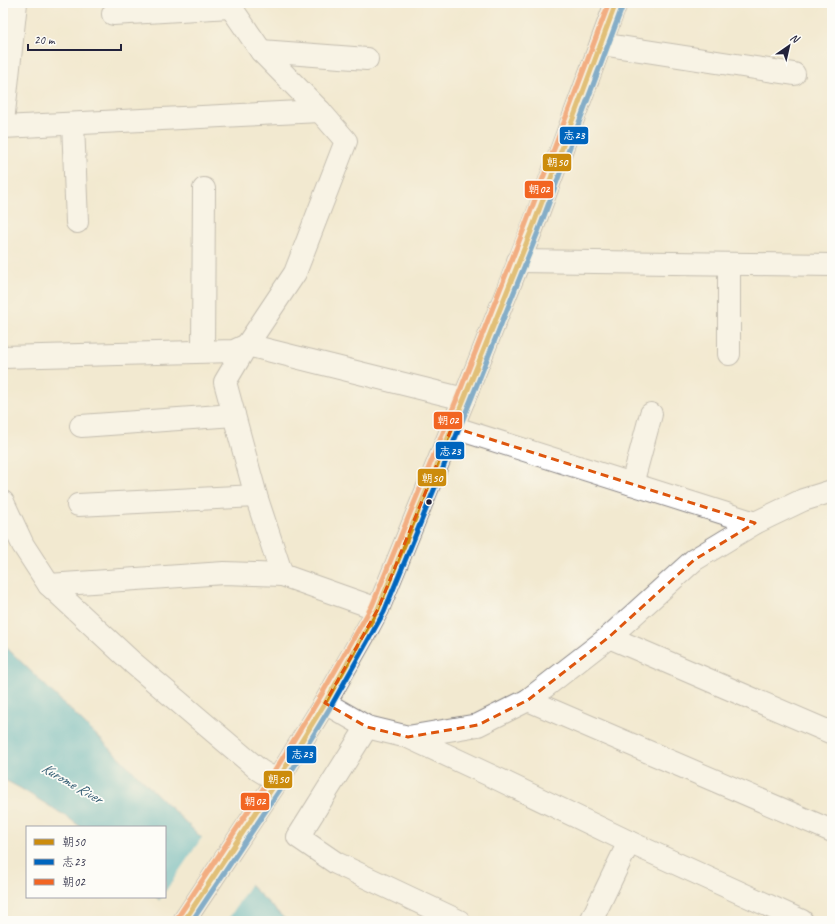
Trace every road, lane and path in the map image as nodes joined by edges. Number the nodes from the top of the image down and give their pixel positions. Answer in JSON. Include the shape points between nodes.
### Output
{"nodes":[{"id":1,"x":16,"y":3,"type":"edge"},
{"id":2,"x":616,"y":3,"type":"edge"},
{"id":3,"x":229,"y":5,"type":"edge"},
{"id":4,"x":113,"y":14,"type":"dead end"},
{"id":5,"x":601,"y":44,"type":"junction"},
{"id":6,"x":261,"y":51,"type":"junction"},
{"id":7,"x":367,"y":59,"type":"dead end"},
{"id":8,"x":794,"y":74,"type":"dead end"},
{"id":9,"x":320,"y":111,"type":"junction"},
{"id":10,"x":3,"y":122,"type":"edge"},
{"id":11,"x":73,"y":124,"type":"junction"},
{"id":12,"x":3,"y":127,"type":"edge"},
{"id":13,"x":204,"y":189,"type":"dead end"},
{"id":14,"x":77,"y":222,"type":"dead end"},
{"id":15,"x":518,"y":260,"type":"junction"},
{"id":16,"x":729,"y":264,"type":"junction"},
{"id":17,"x":832,"y":265,"type":"edge"},
{"id":18,"x":247,"y":345,"type":"junction"},
{"id":19,"x":203,"y":351,"type":"junction"},
{"id":20,"x":729,"y":354,"type":"dead end"},
{"id":21,"x":3,"y":357,"type":"edge"},
{"id":22,"x":464,"y":399,"type":"junction"},
{"id":23,"x":651,"y":414,"type":"dead end"},
{"id":24,"x":234,"y":415,"type":"junction"},
{"id":25,"x":81,"y":426,"type":"dead end"},
{"id":26,"x":452,"y":427,"type":"junction"},
{"id":27,"x":632,"y":484,"type":"junction"},
{"id":28,"x":832,"y":491,"type":"edge"},
{"id":29,"x":256,"y":496,"type":"junction"},
{"id":30,"x":3,"y":502,"type":"edge"},
{"id":31,"x":78,"y":505,"type":"dead end"},
{"id":32,"x":755,"y":523,"type":"junction"},
{"id":33,"x":282,"y":575,"type":"junction"},
{"id":34,"x":49,"y":585,"type":"junction"},
{"id":35,"x":378,"y":609,"type":"junction"},
{"id":36,"x":609,"y":637,"type":"junction"},
{"id":37,"x":528,"y":700,"type":"junction"},
{"id":38,"x":324,"y":703,"type":"junction"},
{"id":39,"x":367,"y":727,"type":"junction"},
{"id":40,"x":832,"y":733,"type":"edge"},
{"id":41,"x":408,"y":737,"type":"junction"},
{"id":42,"x":277,"y":781,"type":"junction"},
{"id":43,"x":832,"y":831,"type":"edge"},
{"id":44,"x":629,"y":842,"type":"junction"},
{"id":45,"x":184,"y":921,"type":"edge"},
{"id":46,"x":459,"y":921,"type":"edge"},
{"id":47,"x":591,"y":921,"type":"edge"},
{"id":48,"x":802,"y":921,"type":"edge"}],
"edges":[{"from":1,"to":10,"type":"street"},
{"from":2,"to":5,"type":"street"},
{"from":3,"to":4,"type":"street"},
{"from":3,"to":6,"type":"street"},
{"from":5,"to":8,"type":"street"},
{"from":5,"to":15,"type":"street"},
{"from":6,"to":7,"type":"street"},
{"from":6,"to":9,"type":"street"},
{"from":9,"to":11,"type":"street"},
{"from":9,"to":18,"type":"street","via":[[346,140],[296,273]]},
{"from":11,"to":12,"type":"street"},
{"from":11,"to":14,"type":"street"},
{"from":13,"to":19,"type":"street"},
{"from":15,"to":16,"type":"street"},
{"from":15,"to":22,"type":"street"},
{"from":16,"to":17,"type":"street"},
{"from":16,"to":20,"type":"street"},
{"from":18,"to":19,"type":"street","via":[[234,351]]},
{"from":18,"to":22,"type":"street"},
{"from":18,"to":24,"type":"street","via":[[225,382]]},
{"from":19,"to":21,"type":"street"},
{"from":22,"to":26,"type":"street"},
{"from":23,"to":27,"type":"street"},
{"from":24,"to":25,"type":"street"},
{"from":24,"to":29,"type":"street"},
{"from":26,"to":27,"type":"street"},
{"from":26,"to":35,"type":"street"},
{"from":27,"to":32,"type":"street"},
{"from":28,"to":32,"type":"street","via":[[803,500]]},
{"from":29,"to":31,"type":"street"},
{"from":29,"to":33,"type":"street"},
{"from":30,"to":34,"type":"street","via":[[23,545]]},
{"from":32,"to":36,"type":"street","via":[[694,560]]},
{"from":33,"to":34,"type":"street","via":[[224,573]]},
{"from":33,"to":35,"type":"street"},
{"from":34,"to":42,"type":"street","via":[[133,663],[259,770]]},
{"from":35,"to":38,"type":"street"},
{"from":36,"to":37,"type":"street"},
{"from":36,"to":40,"type":"street"},
{"from":37,"to":41,"type":"street","via":[[478,725]]},
{"from":37,"to":43,"type":"street"},
{"from":38,"to":39,"type":"street"},
{"from":38,"to":42,"type":"street"},
{"from":39,"to":41,"type":"street"},
{"from":39,"to":46,"type":"street","via":[[298,837],[336,863]]},
{"from":41,"to":44,"type":"street"},
{"from":42,"to":45,"type":"street"},
{"from":44,"to":47,"type":"street"},
{"from":44,"to":48,"type":"street"}]}
